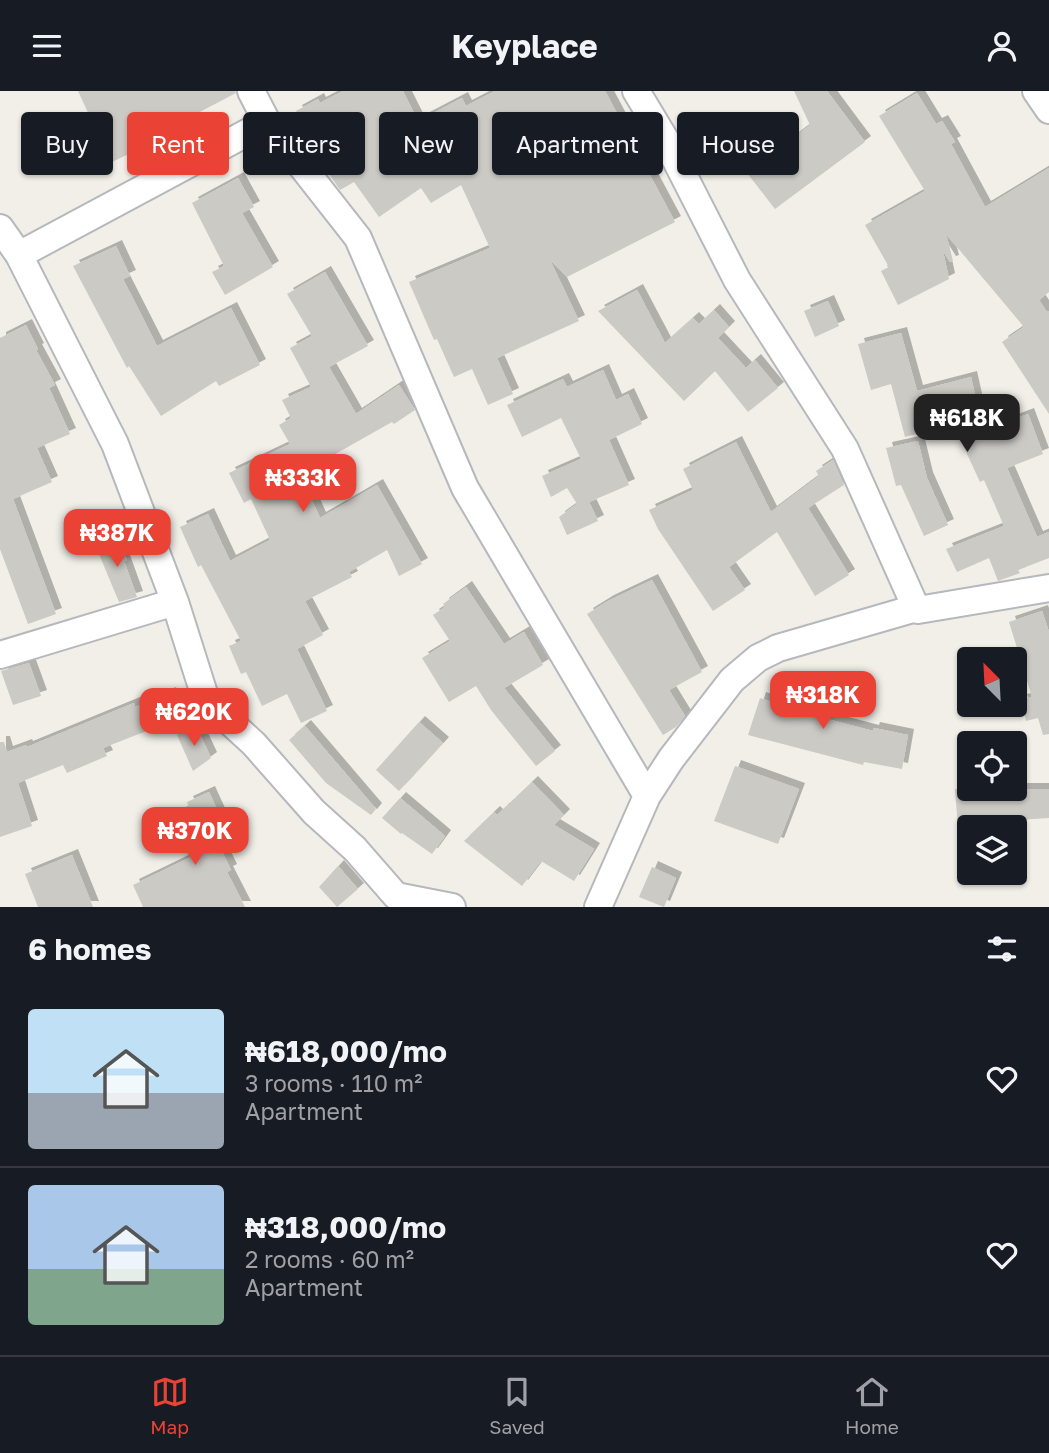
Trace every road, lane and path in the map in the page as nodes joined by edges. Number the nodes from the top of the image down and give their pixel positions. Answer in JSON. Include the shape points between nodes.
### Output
{"nodes":[{"id":1,"x":251,"y":91,"type":"edge"},
{"id":2,"x":636,"y":91,"type":"edge"},
{"id":3,"x":1036,"y":91,"type":"edge"},
{"id":4,"x":1049,"y":110,"type":"edge"},
{"id":5,"x":262,"y":112,"type":"edge"},
{"id":6,"x":243,"y":135,"type":"edge"},
{"id":7,"x":309,"y":175,"type":"edge"},
{"id":8,"x":0,"y":228,"type":"edge"},
{"id":9,"x":19,"y":254,"type":"junction"},
{"id":10,"x":1049,"y":588,"type":"edge"},
{"id":11,"x":175,"y":602,"type":"junction"},
{"id":12,"x":916,"y":608,"type":"junction"},
{"id":13,"x":0,"y":655,"type":"edge"},
{"id":14,"x":647,"y":796,"type":"junction"},
{"id":15,"x":389,"y":901,"type":"edge"},
{"id":16,"x":452,"y":907,"type":"edge"},
{"id":17,"x":598,"y":907,"type":"edge"}],
"edges":[{"from":1,"to":5,"type":"street"},
{"from":2,"to":12,"type":"street","via":[[737,280],[845,449]]},
{"from":3,"to":4,"type":"street"},
{"from":6,"to":9,"type":"street"},
{"from":7,"to":14,"type":"street","via":[[358,238],[465,488]]},
{"from":8,"to":9,"type":"street"},
{"from":9,"to":11,"type":"street","via":[[116,445]]},
{"from":10,"to":12,"type":"street"},
{"from":11,"to":13,"type":"street"},
{"from":11,"to":15,"type":"street","via":[[206,700],[355,849]]},
{"from":12,"to":14,"type":"street","via":[[778,648],[758,659],[714,702]]},
{"from":14,"to":17,"type":"street"},
{"from":15,"to":16,"type":"street"}]}
